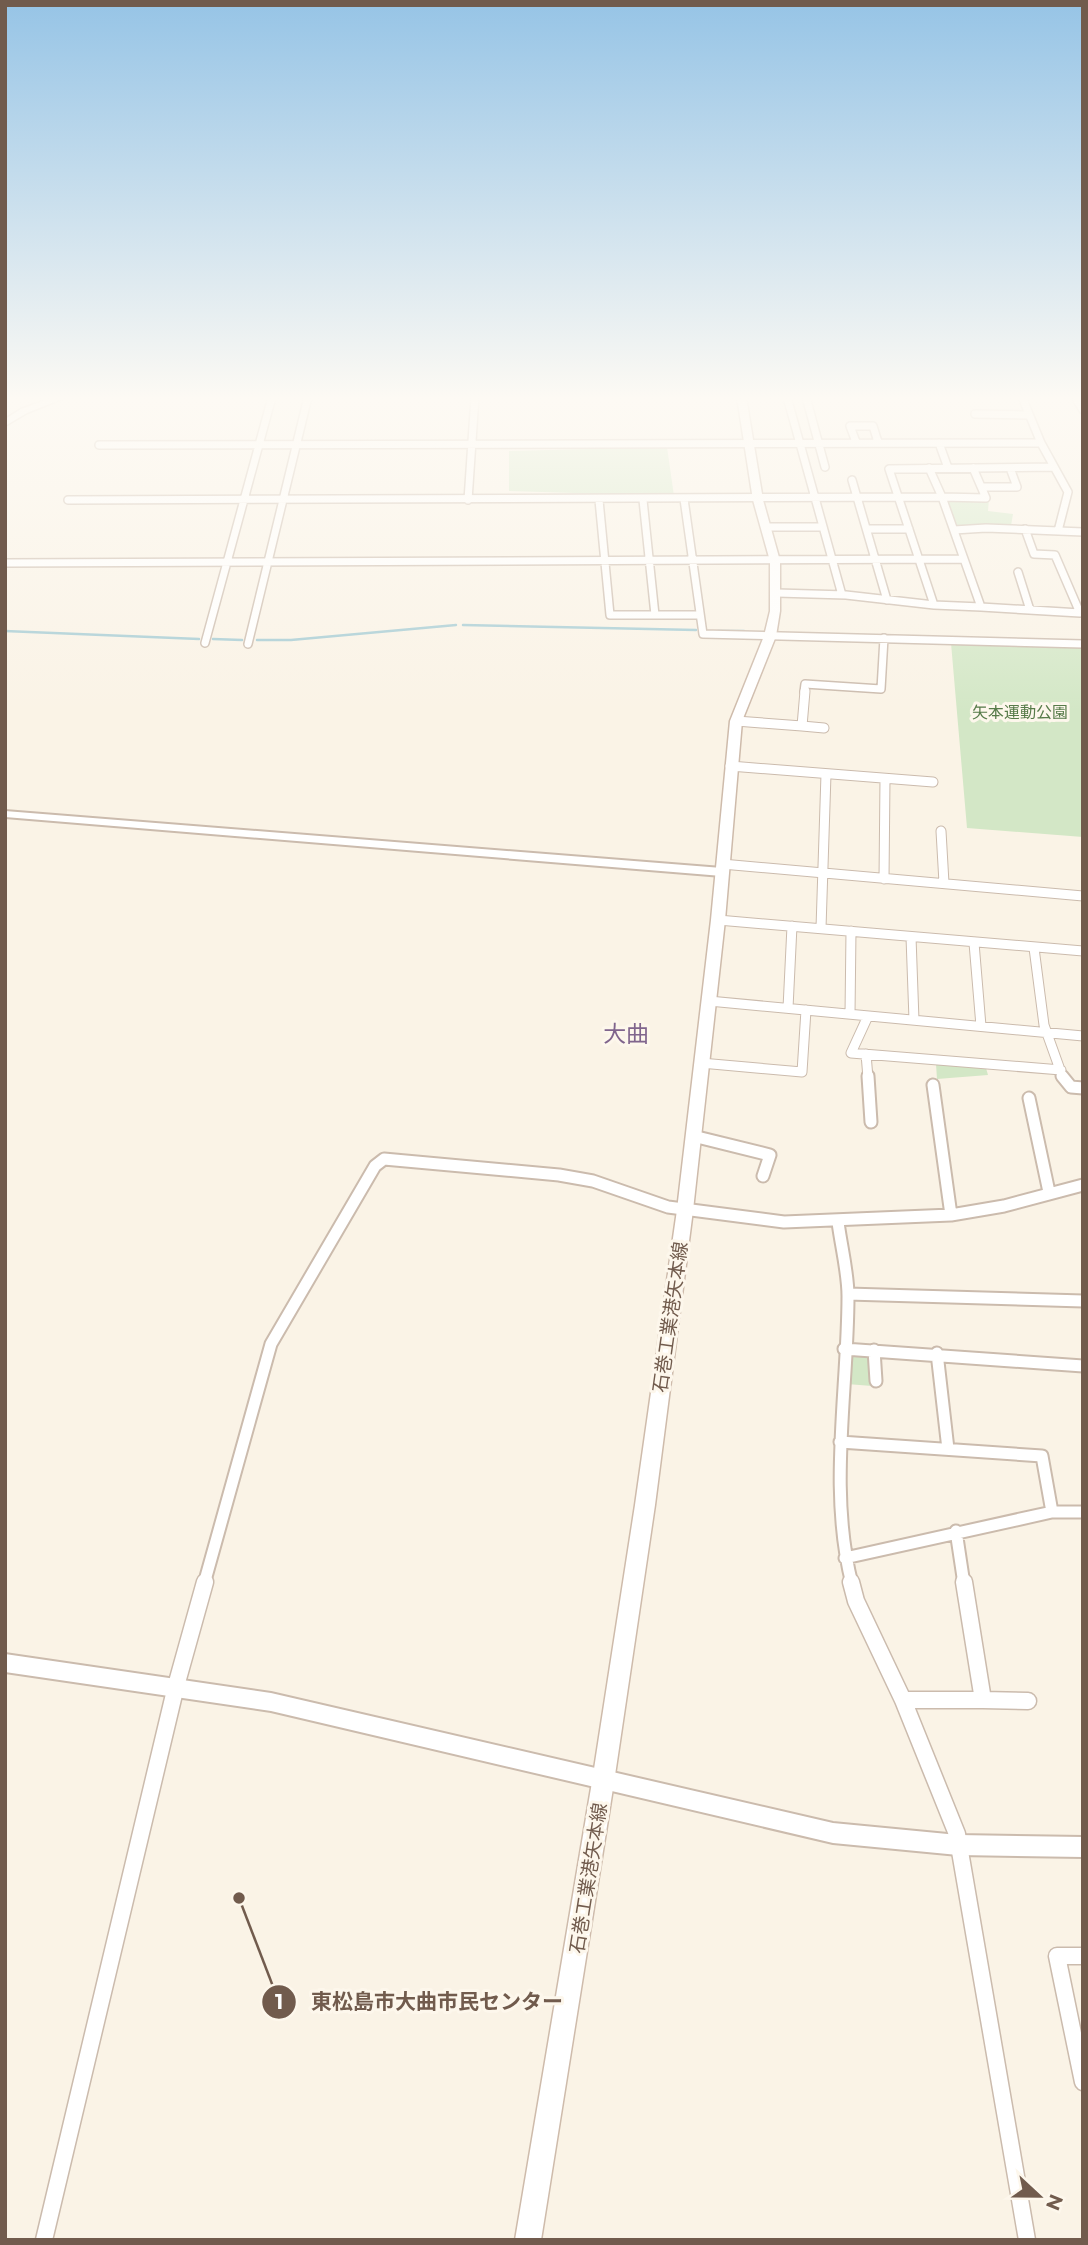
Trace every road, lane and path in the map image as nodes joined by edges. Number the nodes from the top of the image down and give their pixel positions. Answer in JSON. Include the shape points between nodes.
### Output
{"nodes":[{"id":1,"x":245,"y":502,"type":"edge"},
{"id":2,"x":283,"y":502,"type":"edge"},
{"id":3,"x":599,"y":502,"type":"edge"},
{"id":4,"x":642,"y":502,"type":"edge"},
{"id":5,"x":684,"y":502,"type":"edge"},
{"id":6,"x":759,"y":502,"type":"edge"},
{"id":7,"x":816,"y":502,"type":"edge"},
{"id":8,"x":858,"y":502,"type":"edge"},
{"id":9,"x":900,"y":502,"type":"edge"},
{"id":10,"x":943,"y":502,"type":"edge"},
{"id":11,"x":1065,"y":502,"type":"edge"},
{"id":12,"x":766,"y":527,"type":"junction"},
{"id":13,"x":823,"y":527,"type":"junction"},
{"id":14,"x":867,"y":529,"type":"junction"},
{"id":15,"x":909,"y":529,"type":"junction"},
{"id":16,"x":1025,"y":529,"type":"junction"},
{"id":17,"x":954,"y":530,"type":"junction"},
{"id":18,"x":1058,"y":531,"type":"junction"},
{"id":19,"x":1083,"y":532,"type":"edge"},
{"id":20,"x":875,"y":559,"type":"junction"},
{"id":21,"x":918,"y":559,"type":"junction"},
{"id":22,"x":964,"y":559,"type":"junction"},
{"id":23,"x":832,"y":560,"type":"junction"},
{"id":24,"x":605,"y":561,"type":"junction"},
{"id":25,"x":650,"y":561,"type":"junction"},
{"id":26,"x":694,"y":561,"type":"junction"},
{"id":27,"x":775,"y":561,"type":"junction"},
{"id":28,"x":227,"y":562,"type":"junction"},
{"id":29,"x":269,"y":562,"type":"junction"},
{"id":30,"x":5,"y":563,"type":"edge"},
{"id":31,"x":1018,"y":572,"type":"dead end"},
{"id":32,"x":777,"y":593,"type":"junction"},
{"id":33,"x":842,"y":595,"type":"junction"},
{"id":34,"x":887,"y":600,"type":"junction"},
{"id":35,"x":934,"y":605,"type":"junction"},
{"id":36,"x":981,"y":607,"type":"junction"},
{"id":37,"x":1030,"y":610,"type":"junction"},
{"id":38,"x":655,"y":615,"type":"junction"},
{"id":39,"x":701,"y":615,"type":"junction"},
{"id":40,"x":771,"y":636,"type":"junction"},
{"id":41,"x":884,"y":638,"type":"junction"},
{"id":42,"x":205,"y":643,"type":"dead end"},
{"id":43,"x":248,"y":644,"type":"dead end"},
{"id":44,"x":1083,"y":644,"type":"edge"},
{"id":45,"x":736,"y":720,"type":"junction"},
{"id":46,"x":802,"y":726,"type":"junction"},
{"id":47,"x":824,"y":728,"type":"dead end"},
{"id":48,"x":730,"y":766,"type":"junction"},
{"id":49,"x":826,"y":774,"type":"junction"},
{"id":50,"x":885,"y":779,"type":"junction"},
{"id":51,"x":933,"y":782,"type":"dead end"},
{"id":52,"x":5,"y":814,"type":"edge"},
{"id":53,"x":941,"y":831,"type":"dead end"},
{"id":54,"x":722,"y":868,"type":"junction"},
{"id":55,"x":822,"y":873,"type":"junction"},
{"id":56,"x":884,"y":878,"type":"junction"},
{"id":57,"x":944,"y":883,"type":"junction"},
{"id":58,"x":1083,"y":895,"type":"edge"},
{"id":59,"x":718,"y":920,"type":"junction"},
{"id":60,"x":792,"y":926,"type":"junction"},
{"id":61,"x":821,"y":928,"type":"junction"},
{"id":62,"x":851,"y":931,"type":"junction"},
{"id":63,"x":911,"y":937,"type":"junction"},
{"id":64,"x":974,"y":943,"type":"junction"},
{"id":65,"x":1034,"y":948,"type":"junction"},
{"id":66,"x":1083,"y":951,"type":"edge"},
{"id":67,"x":709,"y":1001,"type":"junction"},
{"id":68,"x":788,"y":1008,"type":"junction"},
{"id":69,"x":806,"y":1010,"type":"junction"},
{"id":70,"x":850,"y":1014,"type":"junction"},
{"id":71,"x":868,"y":1016,"type":"junction"},
{"id":72,"x":914,"y":1020,"type":"junction"},
{"id":73,"x":981,"y":1026,"type":"junction"},
{"id":74,"x":1048,"y":1032,"type":"junction"},
{"id":75,"x":1083,"y":1036,"type":"edge"},
{"id":76,"x":866,"y":1054,"type":"junction"},
{"id":77,"x":701,"y":1063,"type":"junction"},
{"id":78,"x":1061,"y":1070,"type":"junction"},
{"id":79,"x":933,"y":1085,"type":"dead end"},
{"id":80,"x":1083,"y":1088,"type":"edge"},
{"id":81,"x":1028,"y":1098,"type":"dead end"},
{"id":82,"x":871,"y":1122,"type":"dead end"},
{"id":83,"x":693,"y":1136,"type":"junction"},
{"id":84,"x":763,"y":1176,"type":"dead end"},
{"id":85,"x":1083,"y":1185,"type":"edge"},
{"id":86,"x":1049,"y":1192,"type":"junction"},
{"id":87,"x":685,"y":1210,"type":"junction"},
{"id":88,"x":951,"y":1215,"type":"junction"},
{"id":89,"x":838,"y":1222,"type":"junction"},
{"id":90,"x":848,"y":1294,"type":"junction"},
{"id":91,"x":1083,"y":1301,"type":"edge"},
{"id":92,"x":845,"y":1349,"type":"junction"},
{"id":93,"x":874,"y":1350,"type":"junction"},
{"id":94,"x":937,"y":1353,"type":"junction"},
{"id":95,"x":1083,"y":1366,"type":"edge"},
{"id":96,"x":876,"y":1381,"type":"dead end"},
{"id":97,"x":840,"y":1442,"type":"junction"},
{"id":98,"x":948,"y":1449,"type":"junction"},
{"id":99,"x":1052,"y":1512,"type":"junction"},
{"id":100,"x":1083,"y":1513,"type":"edge"},
{"id":101,"x":956,"y":1531,"type":"junction"},
{"id":102,"x":845,"y":1558,"type":"junction"},
{"id":103,"x":5,"y":1663,"type":"edge"},
{"id":104,"x":176,"y":1686,"type":"junction"},
{"id":105,"x":904,"y":1700,"type":"junction"},
{"id":106,"x":983,"y":1700,"type":"junction"},
{"id":107,"x":1028,"y":1701,"type":"dead end"},
{"id":108,"x":603,"y":1782,"type":"junction"},
{"id":109,"x":958,"y":1845,"type":"junction"},
{"id":110,"x":1083,"y":1847,"type":"edge"},
{"id":111,"x":1083,"y":1956,"type":"edge"},
{"id":112,"x":1082,"y":2071,"type":"edge"},
{"id":113,"x":44,"y":2240,"type":"edge"},
{"id":114,"x":528,"y":2240,"type":"edge"},
{"id":115,"x":1027,"y":2240,"type":"edge"}],
"edges":[{"from":1,"to":28,"type":"street"},
{"from":2,"to":29,"type":"street"},
{"from":3,"to":24,"type":"street"},
{"from":4,"to":25,"type":"street"},
{"from":5,"to":26,"type":"street"},
{"from":6,"to":12,"type":"main road","name":"石巻工業港矢本線"},
{"from":7,"to":13,"type":"street"},
{"from":8,"to":14,"type":"street"},
{"from":9,"to":15,"type":"street"},
{"from":10,"to":17,"type":"street"},
{"from":11,"to":18,"type":"street"},
{"from":12,"to":13,"type":"street"},
{"from":12,"to":27,"type":"main road","name":"石巻工業港矢本線"},
{"from":13,"to":23,"type":"street"},
{"from":14,"to":15,"type":"street"},
{"from":14,"to":20,"type":"street"},
{"from":15,"to":21,"type":"street"},
{"from":16,"to":17,"type":"street"},
{"from":16,"to":18,"type":"street"},
{"from":16,"to":37,"type":"street","via":[[1034,554],[1055,555],[1080,613]]},
{"from":17,"to":22,"type":"street"},
{"from":18,"to":19,"type":"street"},
{"from":20,"to":21,"type":"street"},
{"from":20,"to":23,"type":"street"},
{"from":20,"to":34,"type":"street"},
{"from":21,"to":22,"type":"street"},
{"from":21,"to":35,"type":"street"},
{"from":22,"to":36,"type":"street"},
{"from":23,"to":27,"type":"street"},
{"from":23,"to":33,"type":"street"},
{"from":24,"to":25,"type":"street"},
{"from":24,"to":29,"type":"street"},
{"from":24,"to":38,"type":"street","via":[[610,615]]},
{"from":25,"to":26,"type":"street"},
{"from":25,"to":38,"type":"street"},
{"from":26,"to":27,"type":"street"},
{"from":26,"to":39,"type":"street"},
{"from":27,"to":32,"type":"main road","name":"石巻工業港矢本線"},
{"from":28,"to":29,"type":"street"},
{"from":28,"to":30,"type":"street"},
{"from":28,"to":42,"type":"street"},
{"from":29,"to":43,"type":"street"},
{"from":31,"to":37,"type":"street"},
{"from":32,"to":33,"type":"street"},
{"from":32,"to":40,"type":"main road","name":"石巻工業港矢本線"},
{"from":33,"to":34,"type":"street"},
{"from":34,"to":35,"type":"street"},
{"from":35,"to":36,"type":"street"},
{"from":36,"to":37,"type":"street"},
{"from":38,"to":39,"type":"street"},
{"from":39,"to":40,"type":"street","via":[[703,634]]},
{"from":40,"to":41,"type":"street"},
{"from":40,"to":45,"type":"main road","name":"石巻工業港矢本線"},
{"from":41,"to":44,"type":"street"},
{"from":41,"to":46,"type":"street","via":[[881,689],[805,684]]},
{"from":45,"to":46,"type":"street"},
{"from":45,"to":48,"type":"main road","name":"石巻工業港矢本線"},
{"from":46,"to":47,"type":"street"},
{"from":48,"to":49,"type":"street"},
{"from":48,"to":54,"type":"main road","name":"石巻工業港矢本線"},
{"from":49,"to":50,"type":"street"},
{"from":49,"to":55,"type":"street"},
{"from":50,"to":51,"type":"street"},
{"from":50,"to":56,"type":"street"},
{"from":52,"to":54,"type":"street"},
{"from":53,"to":57,"type":"street"},
{"from":54,"to":55,"type":"street"},
{"from":54,"to":59,"type":"main road","name":"石巻工業港矢本線"},
{"from":55,"to":56,"type":"street"},
{"from":55,"to":61,"type":"street"},
{"from":56,"to":57,"type":"street"},
{"from":57,"to":58,"type":"street"},
{"from":59,"to":60,"type":"street"},
{"from":59,"to":67,"type":"main road","name":"石巻工業港矢本線"},
{"from":60,"to":61,"type":"street"},
{"from":60,"to":68,"type":"street"},
{"from":61,"to":62,"type":"street"},
{"from":62,"to":63,"type":"street"},
{"from":62,"to":70,"type":"street"},
{"from":63,"to":64,"type":"street"},
{"from":63,"to":72,"type":"street"},
{"from":64,"to":65,"type":"street"},
{"from":64,"to":73,"type":"street"},
{"from":65,"to":66,"type":"street"},
{"from":65,"to":74,"type":"street"},
{"from":67,"to":68,"type":"street"},
{"from":67,"to":77,"type":"main road","name":"石巻工業港矢本線"},
{"from":68,"to":69,"type":"street"},
{"from":69,"to":70,"type":"street"},
{"from":69,"to":77,"type":"street","via":[[802,1072]]},
{"from":70,"to":71,"type":"street"},
{"from":71,"to":72,"type":"street"},
{"from":71,"to":76,"type":"street","via":[[851,1053]]},
{"from":72,"to":73,"type":"street"},
{"from":73,"to":74,"type":"street"},
{"from":74,"to":75,"type":"street"},
{"from":74,"to":78,"type":"street"},
{"from":76,"to":78,"type":"street"},
{"from":76,"to":82,"type":"street"},
{"from":77,"to":83,"type":"main road","name":"石巻工業港矢本線"},
{"from":78,"to":80,"type":"street","via":[[1064,1082]]},
{"from":79,"to":88,"type":"street"},
{"from":81,"to":86,"type":"street"},
{"from":83,"to":84,"type":"street","via":[[772,1151]]},
{"from":83,"to":87,"type":"main road","name":"石巻工業港矢本線"},
{"from":85,"to":86,"type":"street"},
{"from":86,"to":88,"type":"street"},
{"from":87,"to":89,"type":"street","via":[[784,1222]]},
{"from":87,"to":104,"type":"street","via":[[559,1175],[402,1159],[384,1159],[375,1166],[271,1344]]},
{"from":87,"to":108,"type":"main road","name":"石巻工業港矢本線"},
{"from":88,"to":89,"type":"street"},
{"from":89,"to":90,"type":"street"},
{"from":90,"to":91,"type":"street"},
{"from":90,"to":92,"type":"street"},
{"from":92,"to":93,"type":"street"},
{"from":92,"to":97,"type":"street"},
{"from":93,"to":94,"type":"street"},
{"from":93,"to":96,"type":"street"},
{"from":94,"to":95,"type":"street"},
{"from":94,"to":98,"type":"street"},
{"from":97,"to":98,"type":"street"},
{"from":97,"to":102,"type":"street"},
{"from":98,"to":99,"type":"street","via":[[1042,1456]]},
{"from":99,"to":100,"type":"street"},
{"from":99,"to":101,"type":"street"},
{"from":101,"to":102,"type":"street"},
{"from":101,"to":106,"type":"street"},
{"from":102,"to":105,"type":"street","via":[[856,1601]]},
{"from":103,"to":104,"type":"street"},
{"from":104,"to":108,"type":"street","via":[[271,1702]]},
{"from":104,"to":113,"type":"street"},
{"from":105,"to":106,"type":"street"},
{"from":105,"to":109,"type":"street"},
{"from":106,"to":107,"type":"street"},
{"from":108,"to":109,"type":"street","via":[[833,1833]]},
{"from":108,"to":114,"type":"main road","name":"石巻工業港矢本線"},
{"from":109,"to":110,"type":"street"},
{"from":109,"to":115,"type":"street"},
{"from":111,"to":112,"type":"street","via":[[1057,1956]]}]}
